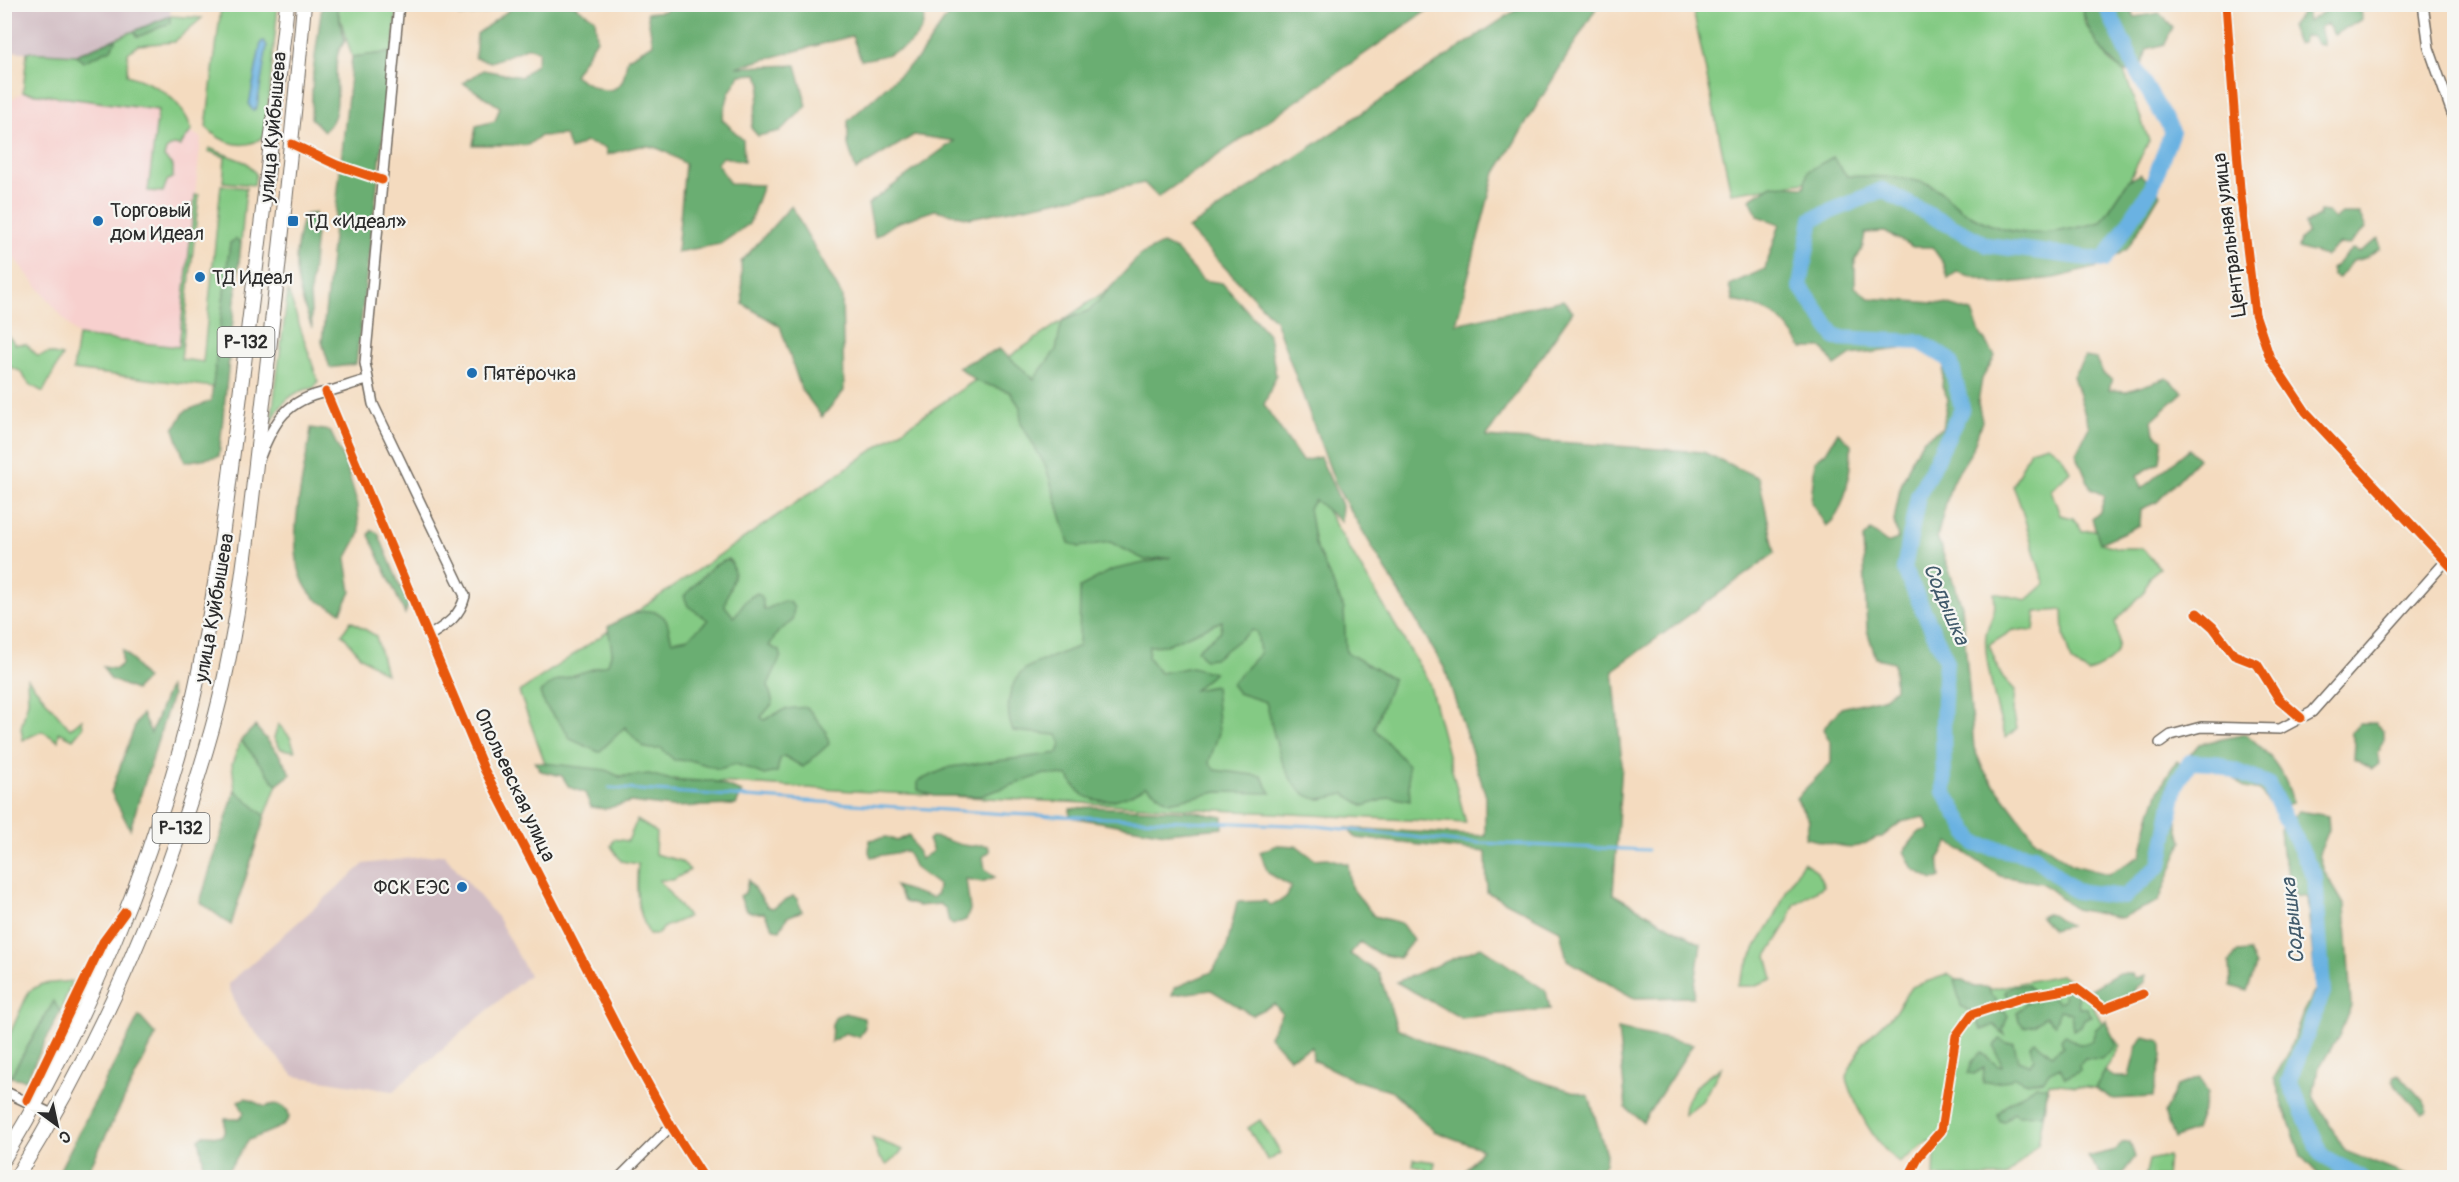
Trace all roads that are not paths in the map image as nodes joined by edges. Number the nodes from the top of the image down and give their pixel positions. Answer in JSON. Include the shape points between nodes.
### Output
{"nodes":[{"id":1,"x":287,"y":4,"type":"edge"},
{"id":2,"x":304,"y":4,"type":"edge"},
{"id":3,"x":399,"y":4,"type":"edge"},
{"id":4,"x":2226,"y":4,"type":"edge"},
{"id":5,"x":2423,"y":4,"type":"edge"},
{"id":6,"x":2454,"y":120,"type":"edge"},
{"id":7,"x":292,"y":144,"type":"junction"},
{"id":8,"x":382,"y":180,"type":"junction"},
{"id":9,"x":367,"y":380,"type":"junction"},
{"id":10,"x":326,"y":392,"type":"junction"},
{"id":11,"x":255,"y":471,"type":"junction"},
{"id":12,"x":2445,"y":562,"type":"junction"},
{"id":13,"x":2454,"y":570,"type":"edge"},
{"id":14,"x":2197,"y":613,"type":"dead end"},
{"id":15,"x":429,"y":636,"type":"junction"},
{"id":16,"x":2301,"y":718,"type":"junction"},
{"id":17,"x":2160,"y":743,"type":"dead end"},
{"id":18,"x":2143,"y":994,"type":"dead end"},
{"id":19,"x":4,"y":1091,"type":"edge"},
{"id":20,"x":31,"y":1102,"type":"junction"},
{"id":21,"x":54,"y":1115,"type":"junction"},
{"id":22,"x":671,"y":1126,"type":"junction"},
{"id":23,"x":4,"y":1158,"type":"edge"},
{"id":24,"x":16,"y":1178,"type":"edge"},
{"id":25,"x":619,"y":1178,"type":"edge"},
{"id":26,"x":704,"y":1178,"type":"edge"},
{"id":27,"x":1908,"y":1178,"type":"edge"}],
"edges":[{"from":1,"to":20,"type":"highway","name":"улица Куйбышева","number":"Р-132","via":[[234,440],[203,652],[188,722],[159,819],[125,912]]},
{"from":2,"to":7,"type":"highway","name":"улица Куйбышева","number":"Р-132"},
{"from":3,"to":8,"type":"street"},
{"from":4,"to":12,"type":"street","name":"Центральная улица","via":[[2252,292],[2270,358],[2306,412]]},
{"from":5,"to":6,"type":"street","via":[[2429,48]]},
{"from":7,"to":8,"type":"street"},
{"from":7,"to":11,"type":"highway","name":"улица Куйбышева","number":"Р-132"},
{"from":8,"to":9,"type":"street","via":[[365,341]]},
{"from":9,"to":10,"type":"street"},
{"from":9,"to":15,"type":"street","via":[[374,404],[465,596],[453,621]]},
{"from":10,"to":11,"type":"street","via":[[296,401],[285,410]]},
{"from":10,"to":15,"type":"street","name":"Опольевская улица"},
{"from":11,"to":21,"type":"highway","name":"улица Куйбышева","number":"Р-132","via":[[235,622],[213,726],[197,778],[134,953]]},
{"from":12,"to":13,"type":"street","name":"Центральная улица"},
{"from":12,"to":16,"type":"street","via":[[2312,712]]},
{"from":14,"to":16,"type":"street","via":[[2234,655],[2257,664],[2279,699]]},
{"from":15,"to":22,"type":"street","name":"Опольевская улица","via":[[510,822]]},
{"from":16,"to":17,"type":"street","via":[[2280,729],[2201,727],[2171,735]]},
{"from":18,"to":27,"type":"street","via":[[2104,1009],[2076,988],[2024,997],[1972,1014],[1956,1036],[1941,1131],[1920,1155]]},
{"from":19,"to":20,"type":"street"},
{"from":20,"to":21,"type":"street"},
{"from":20,"to":23,"type":"highway","name":"улица Куйбышева","number":"Р-132"},
{"from":21,"to":24,"type":"highway","name":"улица Куйбышева","number":"Р-132"},
{"from":22,"to":25,"type":"street"},
{"from":22,"to":26,"type":"street","name":"Опольевская улица"}]}
